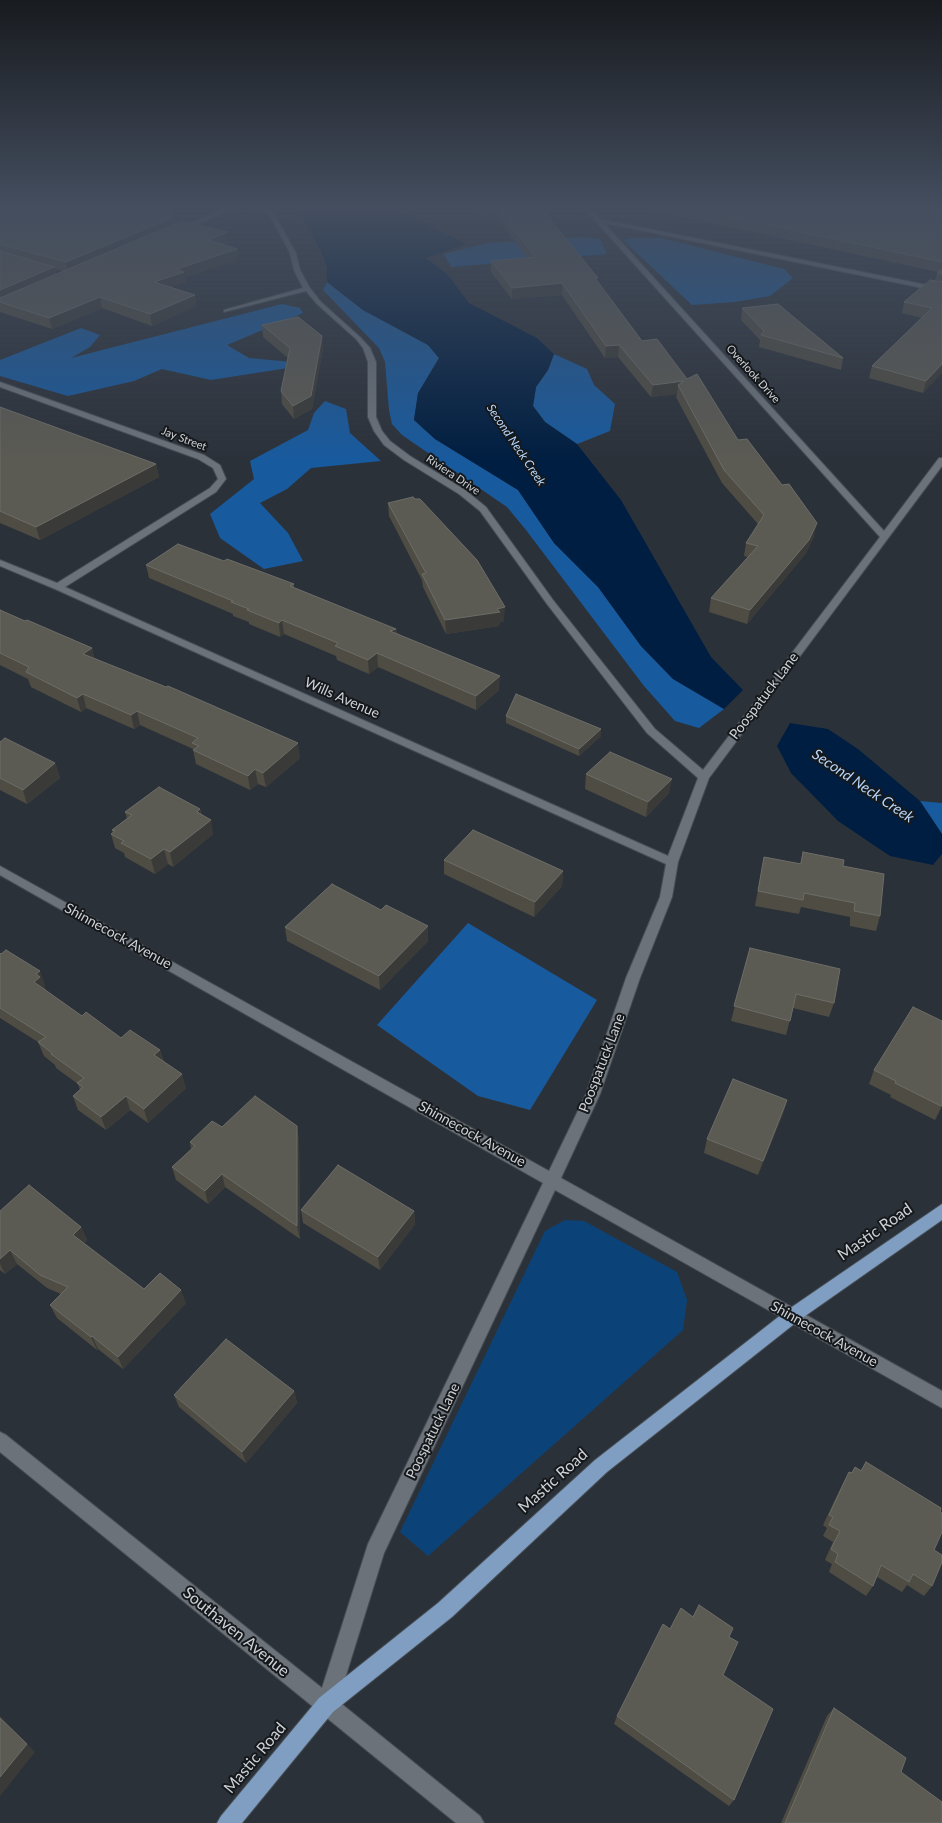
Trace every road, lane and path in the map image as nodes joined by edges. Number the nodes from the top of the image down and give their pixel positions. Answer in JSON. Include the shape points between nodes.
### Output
{"nodes":[{"id":1,"x":300,"y":291,"type":"edge"},
{"id":2,"x":310,"y":291,"type":"edge"},
{"id":3,"x":662,"y":291,"type":"edge"},
{"id":4,"x":226,"y":311,"type":"dead end"},
{"id":5,"x":0,"y":384,"type":"edge"},
{"id":6,"x":942,"y":460,"type":"edge"},
{"id":7,"x":884,"y":536,"type":"junction"},
{"id":8,"x":0,"y":563,"type":"edge"},
{"id":9,"x":58,"y":587,"type":"junction"},
{"id":10,"x":704,"y":777,"type":"junction"},
{"id":11,"x":672,"y":862,"type":"junction"},
{"id":12,"x":0,"y":870,"type":"edge"},
{"id":13,"x":553,"y":1179,"type":"junction"},
{"id":14,"x":942,"y":1211,"type":"edge"},
{"id":15,"x":792,"y":1316,"type":"junction"},
{"id":16,"x":942,"y":1400,"type":"edge"},
{"id":17,"x":0,"y":1441,"type":"edge"},
{"id":18,"x":326,"y":1705,"type":"junction"},
{"id":19,"x":228,"y":1823,"type":"edge"},
{"id":20,"x":473,"y":1823,"type":"edge"}],
"edges":[{"from":1,"to":4,"type":"street"},
{"from":2,"to":10,"type":"street","name":"Riviera Drive","via":[[366,348],[372,362],[372,418],[378,432],[407,458],[462,492],[483,510],[651,732]]},
{"from":3,"to":7,"type":"street","name":"Overlook Drive"},
{"from":5,"to":9,"type":"street","name":"Jay Street","via":[[201,457],[217,467],[222,479],[214,490]]},
{"from":6,"to":7,"type":"street","name":"Poospatuck Lane"},
{"from":7,"to":10,"type":"street","name":"Poospatuck Lane"},
{"from":8,"to":9,"type":"street","name":"Wills Avenue"},
{"from":9,"to":11,"type":"street","name":"Wills Avenue"},
{"from":10,"to":11,"type":"street","name":"Poospatuck Lane"},
{"from":11,"to":13,"type":"street","name":"Poospatuck Lane","via":[[666,897],[633,978],[593,1094]]},
{"from":12,"to":13,"type":"street","name":"Shinnecock Avenue"},
{"from":13,"to":15,"type":"street","name":"Shinnecock Avenue"},
{"from":13,"to":18,"type":"street","name":"Poospatuck Lane","via":[[376,1551]]},
{"from":14,"to":15,"type":"main road","name":"Mastic Road"},
{"from":15,"to":16,"type":"street","name":"Shinnecock Avenue"},
{"from":15,"to":18,"type":"main road","name":"Mastic Road","via":[[601,1466],[445,1610]]},
{"from":17,"to":18,"type":"street","name":"Southaven Avenue"},
{"from":18,"to":19,"type":"main road","name":"Mastic Road"},
{"from":18,"to":20,"type":"street","name":"Southaven Avenue"}]}
